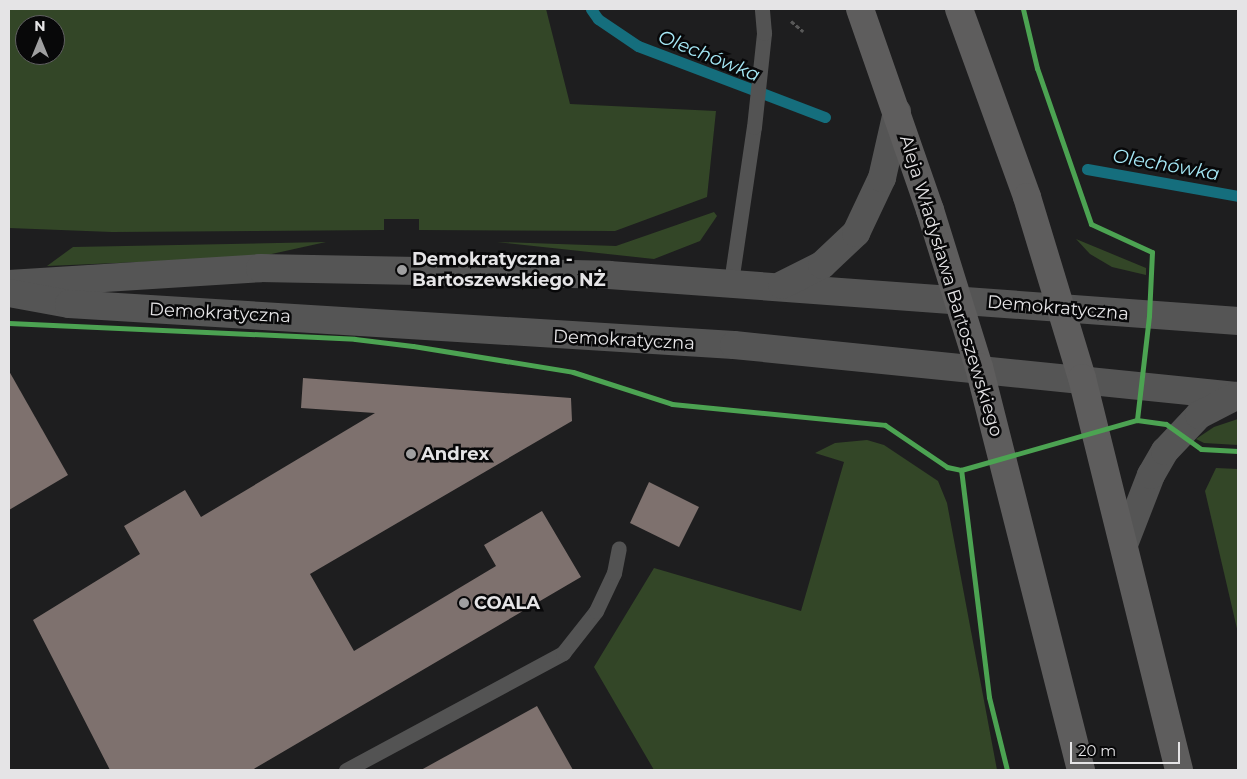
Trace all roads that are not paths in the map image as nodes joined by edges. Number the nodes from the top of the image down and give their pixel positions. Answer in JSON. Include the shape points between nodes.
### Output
{"nodes":[{"id":1,"x":762,"y":9,"type":"edge"},
{"id":2,"x":860,"y":9,"type":"edge"},
{"id":3,"x":959,"y":9,"type":"edge"},
{"id":4,"x":897,"y":112,"type":"junction"},
{"id":5,"x":731,"y":282,"type":"junction"},
{"id":6,"x":9,"y":284,"type":"edge"},
{"id":7,"x":782,"y":285,"type":"junction"},
{"id":8,"x":9,"y":294,"type":"edge"},
{"id":9,"x":959,"y":300,"type":"junction"},
{"id":10,"x":1062,"y":309,"type":"junction"},
{"id":11,"x":1238,"y":321,"type":"edge"},
{"id":12,"x":979,"y":367,"type":"junction"},
{"id":13,"x":1082,"y":378,"type":"junction"},
{"id":14,"x":1237,"y":396,"type":"edge"},
{"id":15,"x":1125,"y":542,"type":"junction"},
{"id":16,"x":619,"y":548,"type":"dead end"},
{"id":17,"x":346,"y":770,"type":"edge"},
{"id":18,"x":1081,"y":770,"type":"edge"},
{"id":19,"x":1179,"y":770,"type":"edge"}],
"edges":[{"from":1,"to":5,"type":"lane","via":[[754,127]]},
{"from":2,"to":4,"type":"main road","name":"Aleja Władysława Bartoszewskiego"},
{"from":3,"to":10,"type":"main road","via":[[1027,197]]},
{"from":4,"to":7,"type":"street","via":[[882,178],[856,233],[822,265]]},
{"from":4,"to":9,"type":"main road","name":"Aleja Władysława Bartoszewskiego"},
{"from":5,"to":6,"type":"street","name":"Demokratyczna","via":[[609,274],[260,268]]},
{"from":5,"to":7,"type":"street","name":"Demokratyczna"},
{"from":7,"to":9,"type":"street","name":"Demokratyczna"},
{"from":8,"to":12,"type":"street","name":"Demokratyczna","via":[[69,304],[734,346]]},
{"from":9,"to":10,"type":"street","name":"Demokratyczna"},
{"from":9,"to":12,"type":"main road","name":"Aleja Władysława Bartoszewskiego"},
{"from":10,"to":11,"type":"street","name":"Demokratyczna"},
{"from":10,"to":13,"type":"main road"},
{"from":12,"to":13,"type":"street","name":"Demokratyczna"},
{"from":12,"to":18,"type":"main road","name":"Aleja Władysława Bartoszewskiego"},
{"from":13,"to":14,"type":"street","name":"Demokratyczna"},
{"from":13,"to":15,"type":"main road"},
{"from":14,"to":15,"type":"street","via":[[1199,415],[1165,451],[1151,475]]},
{"from":15,"to":19,"type":"main road"},
{"from":16,"to":17,"type":"lane","via":[[614,573],[596,611],[563,653]]}]}
